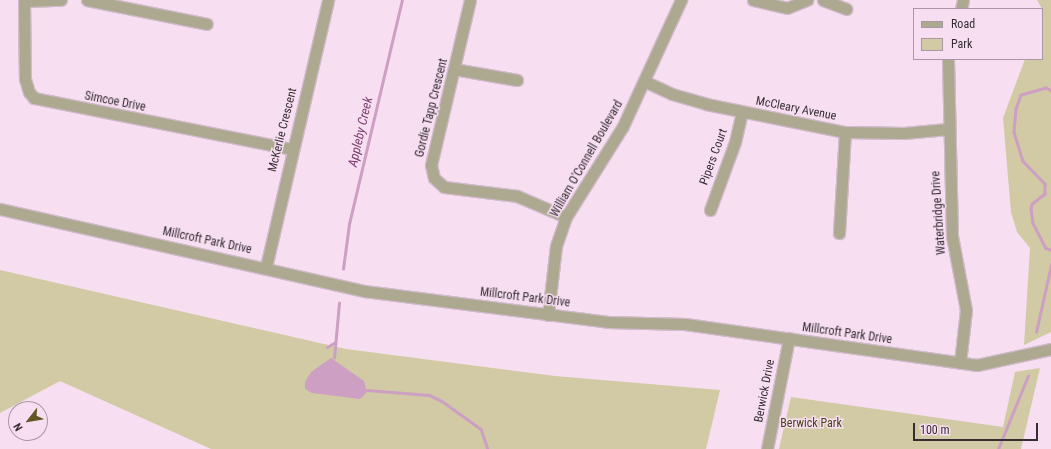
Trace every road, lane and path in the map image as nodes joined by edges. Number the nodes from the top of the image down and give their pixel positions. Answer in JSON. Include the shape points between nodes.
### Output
{"nodes":[{"id":1,"x":61,"y":0,"type":"edge"},
{"id":2,"x":87,"y":0,"type":"edge"},
{"id":3,"x":328,"y":0,"type":"edge"},
{"id":4,"x":470,"y":0,"type":"edge"},
{"id":5,"x":681,"y":0,"type":"edge"},
{"id":6,"x":753,"y":0,"type":"edge"},
{"id":7,"x":807,"y":0,"type":"edge"},
{"id":8,"x":823,"y":0,"type":"edge"},
{"id":9,"x":24,"y":1,"type":"edge"},
{"id":10,"x":846,"y":9,"type":"dead end"},
{"id":11,"x":207,"y":24,"type":"dead end"},
{"id":12,"x":948,"y":60,"type":"edge"},
{"id":13,"x":454,"y":69,"type":"junction"},
{"id":14,"x":516,"y":80,"type":"dead end"},
{"id":15,"x":644,"y":81,"type":"junction"},
{"id":16,"x":742,"y":112,"type":"junction"},
{"id":17,"x":948,"y":129,"type":"junction"},
{"id":18,"x":845,"y":132,"type":"junction"},
{"id":19,"x":291,"y":149,"type":"junction"},
{"id":20,"x":0,"y":209,"type":"edge"},
{"id":21,"x":710,"y":210,"type":"dead end"},
{"id":22,"x":566,"y":217,"type":"junction"},
{"id":23,"x":839,"y":233,"type":"dead end"},
{"id":24,"x":266,"y":267,"type":"junction"},
{"id":25,"x":548,"y":315,"type":"junction"},
{"id":26,"x":789,"y":338,"type":"junction"},
{"id":27,"x":1051,"y":349,"type":"edge"},
{"id":28,"x":960,"y":363,"type":"junction"},
{"id":29,"x":767,"y":449,"type":"edge"}],
"edges":[{"from":1,"to":9,"type":"street"},
{"from":2,"to":11,"type":"street"},
{"from":3,"to":19,"type":"street","name":"McKerlie Crescent"},
{"from":4,"to":13,"type":"street","name":"Gordie Tapp Crescent"},
{"from":5,"to":15,"type":"street","name":"William O'Connell Boulevard"},
{"from":6,"to":7,"type":"street","via":[[787,8]]},
{"from":8,"to":10,"type":"street"},
{"from":9,"to":19,"type":"street","name":"Simcoe Drive","via":[[26,86],[34,98]]},
{"from":12,"to":17,"type":"street","name":"Waterbridge Drive"},
{"from":13,"to":14,"type":"street"},
{"from":13,"to":22,"type":"street","name":"Gordie Tapp Crescent","via":[[431,165],[434,178],[444,186],[517,196]]},
{"from":15,"to":16,"type":"street","name":"McCleary Avenue","via":[[672,94]]},
{"from":15,"to":22,"type":"street","name":"William O'Connell Boulevard","via":[[614,144]]},
{"from":16,"to":18,"type":"street","name":"McCleary Avenue"},
{"from":16,"to":21,"type":"street","name":"Pipers Court","via":[[735,142]]},
{"from":17,"to":18,"type":"street","name":"McCleary Avenue","via":[[904,133]]},
{"from":17,"to":28,"type":"street","name":"Waterbridge Drive","via":[[952,236],[966,310]]},
{"from":18,"to":23,"type":"street"},
{"from":19,"to":24,"type":"street","name":"McKerlie Crescent"},
{"from":20,"to":24,"type":"street","name":"Millcroft Park Drive"},
{"from":22,"to":25,"type":"street","name":"William O'Connell Boulevard","via":[[556,246]]},
{"from":24,"to":25,"type":"street","name":"Millcroft Park Drive","via":[[364,290]]},
{"from":25,"to":26,"type":"street","name":"Millcroft Park Drive","via":[[608,322],[685,324]]},
{"from":26,"to":28,"type":"street","name":"Millcroft Park Drive"},
{"from":26,"to":29,"type":"street","name":"Berwick Drive"},
{"from":27,"to":28,"type":"street","name":"Millcroft Park Drive","via":[[997,363]]}]}
